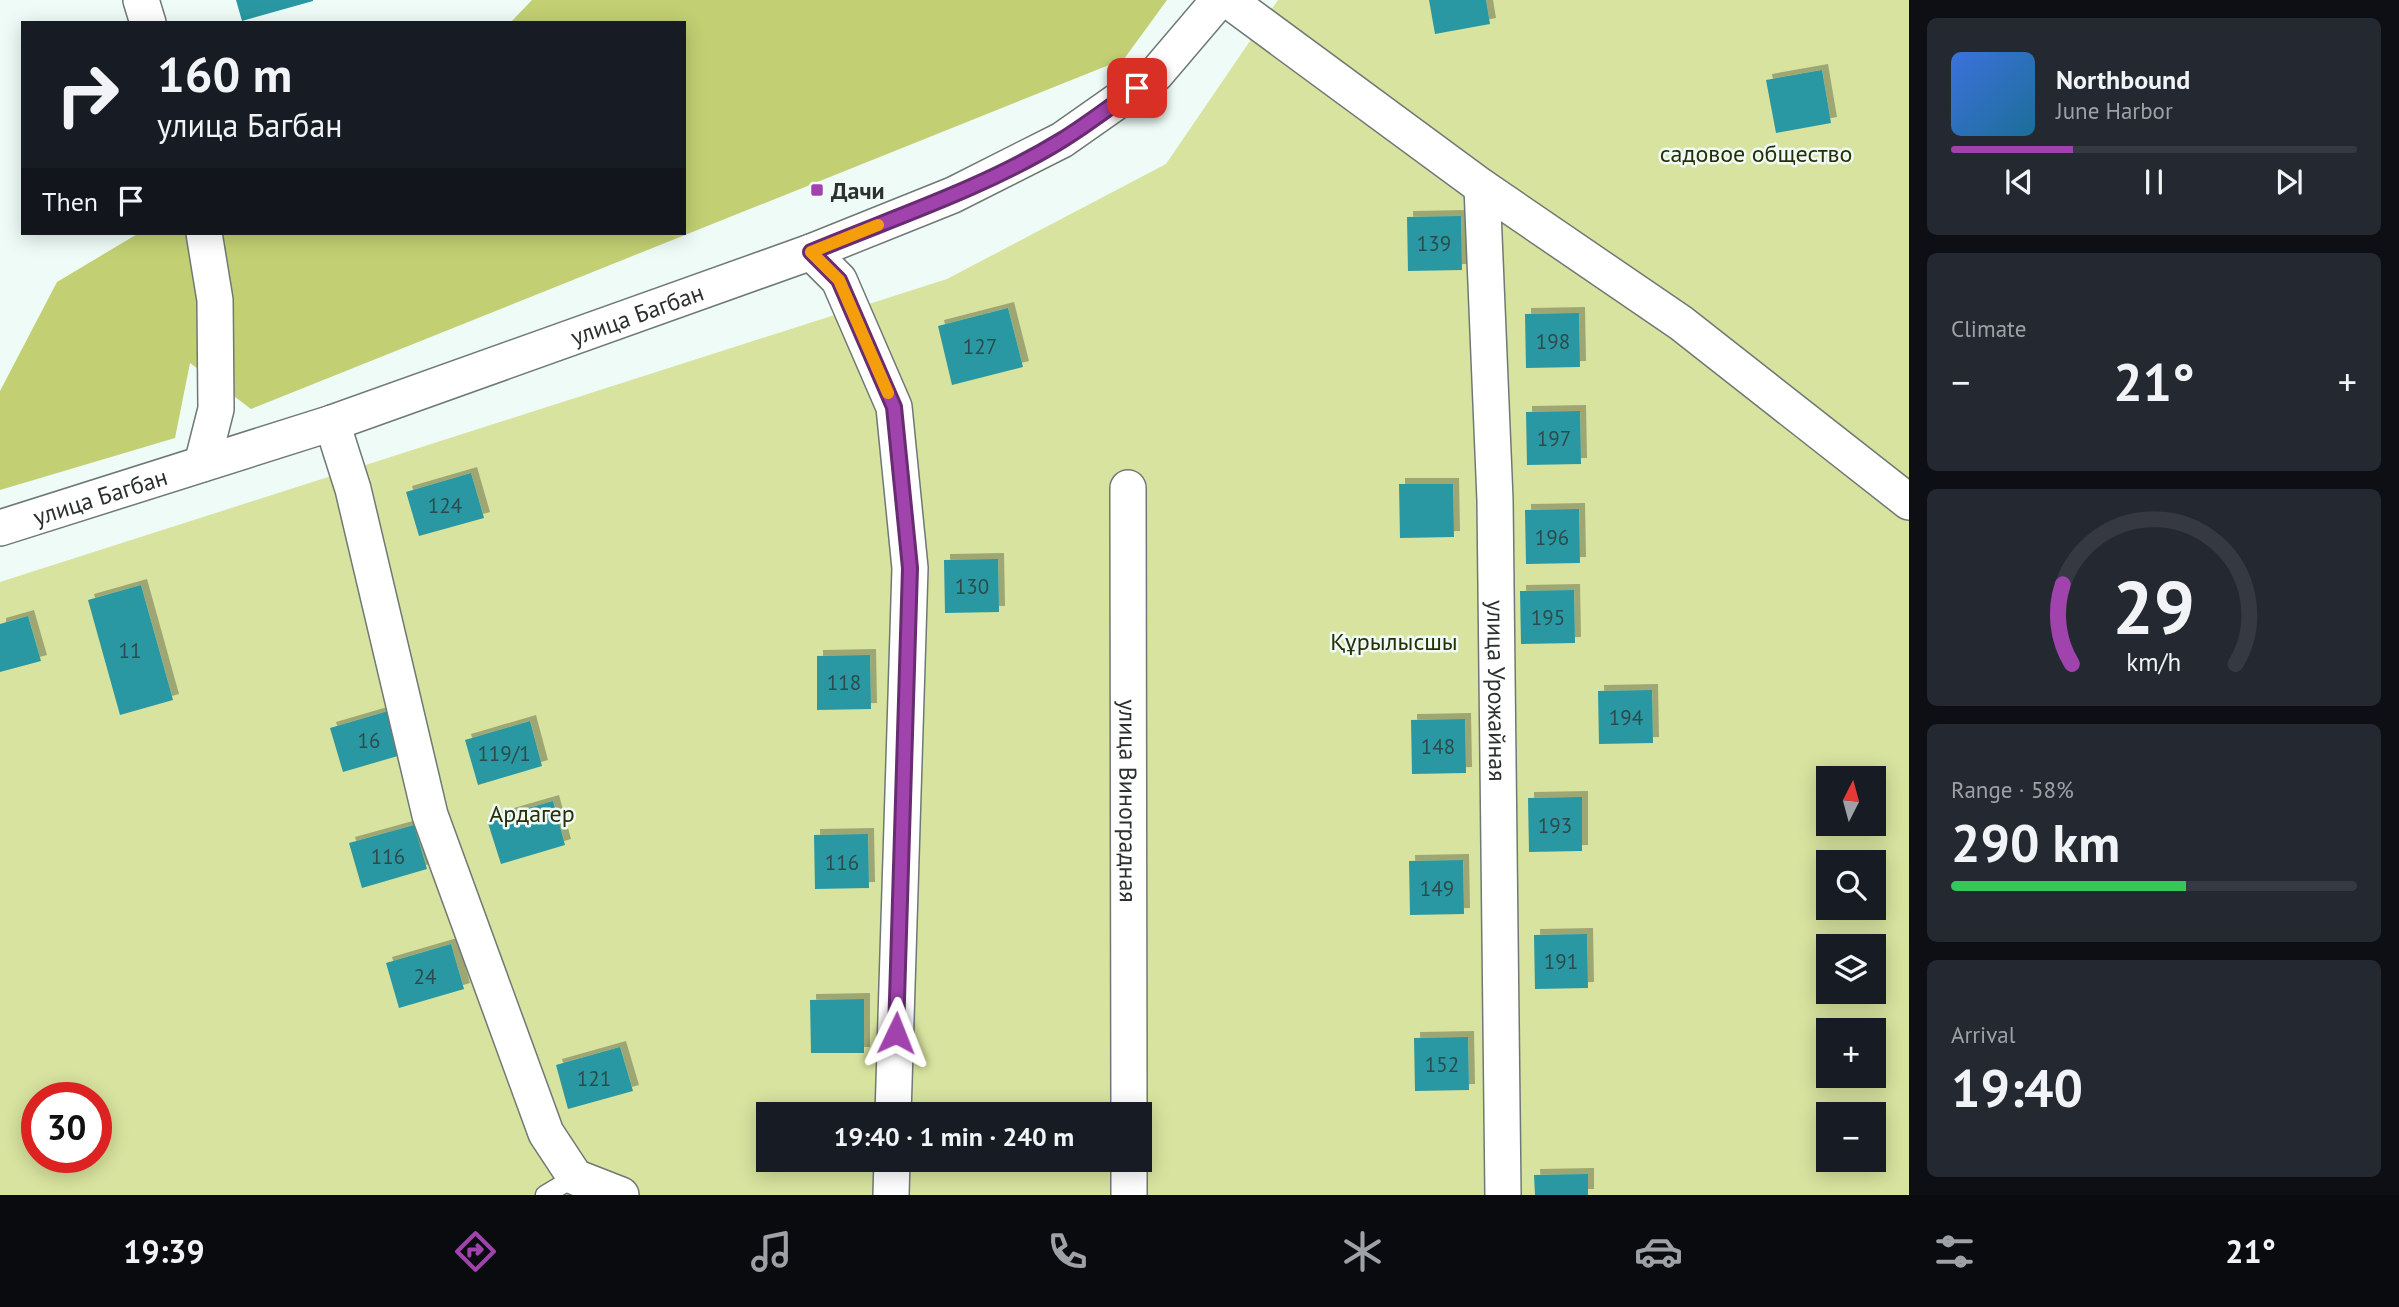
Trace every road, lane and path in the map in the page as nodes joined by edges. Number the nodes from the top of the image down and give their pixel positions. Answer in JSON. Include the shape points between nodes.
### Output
{"nodes":[{"id":1,"x":141,"y":0,"type":"edge"},
{"id":2,"x":1219,"y":0,"type":"edge"},
{"id":3,"x":1228,"y":0,"type":"edge"},
{"id":4,"x":147,"y":21,"type":"edge"},
{"id":5,"x":1482,"y":187,"type":"junction"},
{"id":6,"x":204,"y":235,"type":"edge"},
{"id":7,"x":811,"y":252,"type":"junction"},
{"id":8,"x":332,"y":423,"type":"junction"},
{"id":9,"x":202,"y":464,"type":"junction"},
{"id":10,"x":1128,"y":488,"type":"dead end"},
{"id":11,"x":1909,"y":502,"type":"edge"},
{"id":12,"x":0,"y":528,"type":"edge"},
{"id":13,"x":893,"y":1102,"type":"edge"},
{"id":14,"x":1129,"y":1102,"type":"edge"},
{"id":15,"x":892,"y":1172,"type":"edge"},
{"id":16,"x":1129,"y":1172,"type":"edge"},
{"id":17,"x":575,"y":1177,"type":"junction"},
{"id":18,"x":545,"y":1195,"type":"edge"},
{"id":19,"x":621,"y":1195,"type":"edge"},
{"id":20,"x":891,"y":1195,"type":"edge"},
{"id":21,"x":1129,"y":1195,"type":"edge"},
{"id":22,"x":1503,"y":1195,"type":"edge"}],
"edges":[{"from":1,"to":4,"type":"street"},
{"from":2,"to":7,"type":"street","name":"улица Багбан","via":[[1156,74],[1062,140],[953,195]]},
{"from":3,"to":5,"type":"street"},
{"from":5,"to":11,"type":"street","via":[[1682,323]]},
{"from":5,"to":22,"type":"street","name":"улица Урожайная","via":[[1494,500]]},
{"from":6,"to":9,"type":"street","via":[[215,300],[216,409]]},
{"from":7,"to":8,"type":"street","name":"улица Багбан"},
{"from":7,"to":13,"type":"street","via":[[839,280],[894,407],[910,568]]},
{"from":8,"to":9,"type":"street","name":"улица Багбан"},
{"from":8,"to":17,"type":"street","via":[[353,489],[430,815],[546,1133]]},
{"from":9,"to":12,"type":"street","name":"улица Багбан"},
{"from":10,"to":14,"type":"street","name":"улица Виноградная"},
{"from":15,"to":20,"type":"street"},
{"from":16,"to":21,"type":"street"},
{"from":17,"to":18,"type":"lane"},
{"from":17,"to":19,"type":"street"}]}
